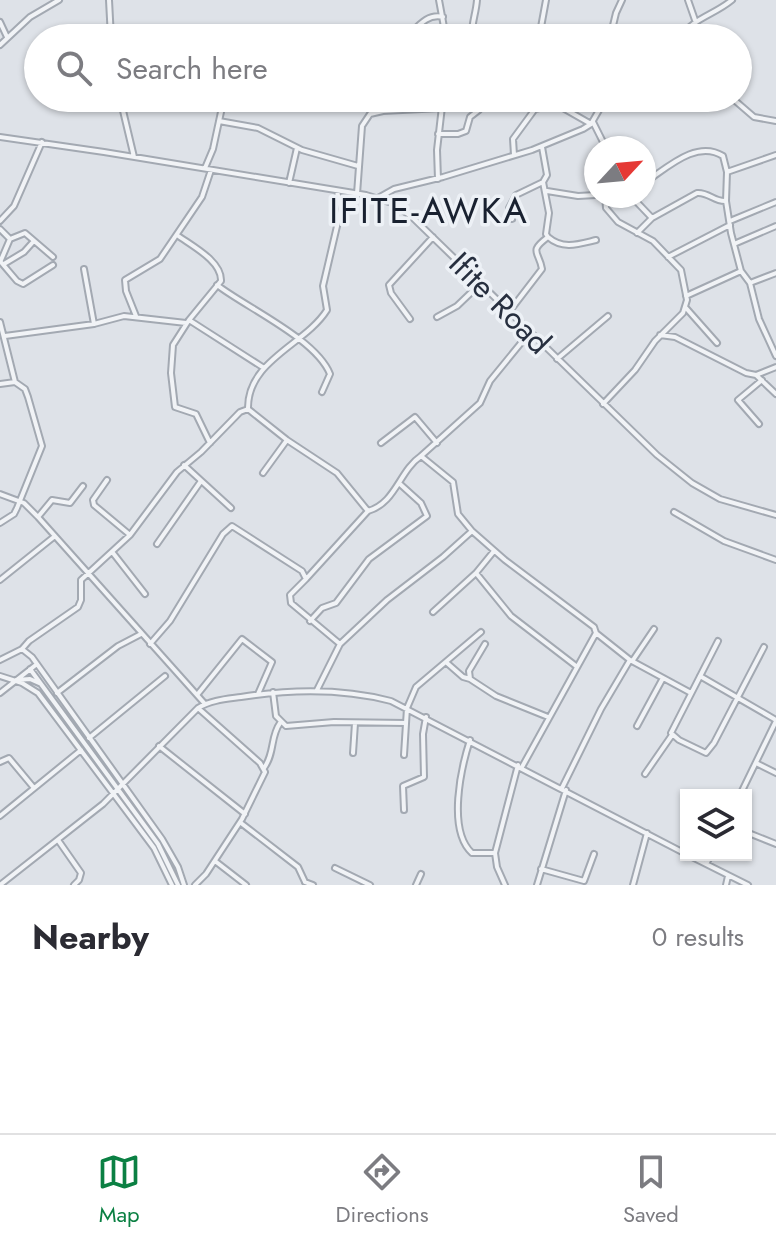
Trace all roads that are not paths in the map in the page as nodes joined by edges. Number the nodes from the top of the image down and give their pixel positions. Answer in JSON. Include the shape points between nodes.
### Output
{"nodes":[{"id":1,"x":59,"y":0,"type":"edge"},
{"id":2,"x":109,"y":0,"type":"edge"},
{"id":3,"x":439,"y":0,"type":"edge"},
{"id":4,"x":477,"y":0,"type":"edge"},
{"id":5,"x":546,"y":0,"type":"edge"},
{"id":6,"x":622,"y":0,"type":"edge"},
{"id":7,"x":688,"y":0,"type":"edge"},
{"id":8,"x":732,"y":0,"type":"edge"},
{"id":9,"x":443,"y":17,"type":"junction"},
{"id":10,"x":695,"y":20,"type":"junction"},
{"id":11,"x":0,"y":22,"type":"edge"},
{"id":12,"x":110,"y":24,"type":"edge"},
{"id":13,"x":421,"y":24,"type":"edge"},
{"id":14,"x":444,"y":24,"type":"edge"},
{"id":15,"x":471,"y":24,"type":"edge"},
{"id":16,"x":542,"y":24,"type":"edge"},
{"id":17,"x":613,"y":24,"type":"edge"},
{"id":18,"x":692,"y":24,"type":"edge"},
{"id":19,"x":7,"y":37,"type":"junction"},
{"id":20,"x":0,"y":45,"type":"edge"},
{"id":21,"x":123,"y":112,"type":"edge"},
{"id":22,"x":221,"y":112,"type":"edge"},
{"id":23,"x":379,"y":112,"type":"edge"},
{"id":24,"x":441,"y":112,"type":"edge"},
{"id":25,"x":476,"y":112,"type":"edge"},
{"id":26,"x":533,"y":112,"type":"edge"},
{"id":27,"x":571,"y":112,"type":"edge"},
{"id":28,"x":598,"y":112,"type":"edge"},
{"id":29,"x":748,"y":112,"type":"edge"},
{"id":30,"x":219,"y":121,"type":"junction"},
{"id":31,"x":776,"y":121,"type":"edge"},
{"id":32,"x":592,"y":123,"type":"junction"},
{"id":33,"x":438,"y":134,"type":"junction"},
{"id":34,"x":599,"y":136,"type":"edge"},
{"id":35,"x":0,"y":137,"type":"edge"},
{"id":36,"x":42,"y":142,"type":"junction"},
{"id":37,"x":542,"y":146,"type":"junction"},
{"id":38,"x":297,"y":148,"type":"junction"},
{"id":39,"x":514,"y":155,"type":"junction"},
{"id":40,"x":776,"y":155,"type":"edge"},
{"id":41,"x":134,"y":157,"type":"junction"},
{"id":42,"x":358,"y":166,"type":"junction"},
{"id":43,"x":205,"y":168,"type":"junction"},
{"id":44,"x":211,"y":170,"type":"junction"},
{"id":45,"x":727,"y":172,"type":"junction"},
{"id":46,"x":656,"y":175,"type":"edge"},
{"id":47,"x":438,"y":179,"type":"junction"},
{"id":48,"x":543,"y":182,"type":"junction"},
{"id":49,"x":289,"y":183,"type":"junction"},
{"id":50,"x":337,"y":191,"type":"junction"},
{"id":51,"x":547,"y":191,"type":"junction"},
{"id":52,"x":357,"y":194,"type":"junction"},
{"id":53,"x":584,"y":196,"type":"edge"},
{"id":54,"x":378,"y":198,"type":"junction"},
{"id":55,"x":726,"y":201,"type":"junction"},
{"id":56,"x":776,"y":202,"type":"edge"},
{"id":57,"x":606,"y":208,"type":"edge"},
{"id":58,"x":642,"y":208,"type":"edge"},
{"id":59,"x":652,"y":218,"type":"junction"},
{"id":60,"x":512,"y":219,"type":"dead end"},
{"id":61,"x":0,"y":221,"type":"edge"},
{"id":62,"x":730,"y":223,"type":"junction"},
{"id":63,"x":776,"y":226,"type":"edge"},
{"id":64,"x":0,"y":229,"type":"edge"},
{"id":65,"x":637,"y":233,"type":"junction"},
{"id":66,"x":177,"y":235,"type":"junction"},
{"id":67,"x":433,"y":237,"type":"junction"},
{"id":68,"x":548,"y":237,"type":"junction"},
{"id":69,"x":10,"y":239,"type":"junction"},
{"id":70,"x":596,"y":240,"type":"dead end"},
{"id":71,"x":33,"y":242,"type":"junction"},
{"id":72,"x":734,"y":244,"type":"junction"},
{"id":73,"x":53,"y":257,"type":"dead end"},
{"id":74,"x":667,"y":257,"type":"junction"},
{"id":75,"x":2,"y":262,"type":"edge"},
{"id":76,"x":53,"y":265,"type":"dead end"},
{"id":77,"x":84,"y":269,"type":"dead end"},
{"id":78,"x":741,"y":271,"type":"junction"},
{"id":79,"x":776,"y":273,"type":"edge"},
{"id":80,"x":750,"y":283,"type":"junction"},
{"id":81,"x":480,"y":284,"type":"junction"},
{"id":82,"x":217,"y":285,"type":"junction"},
{"id":83,"x":686,"y":296,"type":"junction"},
{"id":84,"x":686,"y":308,"type":"junction"},
{"id":85,"x":509,"y":312,"type":"junction"},
{"id":86,"x":136,"y":316,"type":"junction"},
{"id":87,"x":608,"y":316,"type":"dead end"},
{"id":88,"x":437,"y":317,"type":"dead end"},
{"id":89,"x":410,"y":319,"type":"dead end"},
{"id":90,"x":188,"y":321,"type":"junction"},
{"id":91,"x":0,"y":322,"type":"edge"},
{"id":92,"x":94,"y":324,"type":"junction"},
{"id":93,"x":530,"y":332,"type":"junction"},
{"id":94,"x":660,"y":335,"type":"junction"},
{"id":95,"x":5,"y":336,"type":"junction"},
{"id":96,"x":297,"y":338,"type":"junction"},
{"id":97,"x":717,"y":343,"type":"dead end"},
{"id":98,"x":776,"y":356,"type":"edge"},
{"id":99,"x":557,"y":359,"type":"junction"},
{"id":100,"x":776,"y":367,"type":"edge"},
{"id":101,"x":264,"y":369,"type":"junction"},
{"id":102,"x":756,"y":375,"type":"junction"},
{"id":103,"x":762,"y":380,"type":"junction"},
{"id":104,"x":15,"y":382,"type":"junction"},
{"id":105,"x":0,"y":384,"type":"edge"},
{"id":106,"x":322,"y":392,"type":"dead end"},
{"id":107,"x":776,"y":394,"type":"edge"},
{"id":108,"x":603,"y":404,"type":"junction"},
{"id":109,"x":248,"y":409,"type":"junction"},
{"id":110,"x":759,"y":424,"type":"dead end"},
{"id":111,"x":287,"y":440,"type":"junction"},
{"id":112,"x":210,"y":443,"type":"junction"},
{"id":113,"x":381,"y":443,"type":"dead end"},
{"id":114,"x":437,"y":443,"type":"junction"},
{"id":115,"x":421,"y":456,"type":"junction"},
{"id":116,"x":184,"y":465,"type":"junction"},
{"id":117,"x":263,"y":473,"type":"dead end"},
{"id":118,"x":107,"y":480,"type":"dead end"},
{"id":119,"x":201,"y":481,"type":"junction"},
{"id":120,"x":400,"y":484,"type":"junction"},
{"id":121,"x":83,"y":486,"type":"dead end"},
{"id":122,"x":0,"y":494,"type":"edge"},
{"id":123,"x":19,"y":501,"type":"junction"},
{"id":124,"x":231,"y":508,"type":"dead end"},
{"id":125,"x":368,"y":511,"type":"junction"},
{"id":126,"x":674,"y":512,"type":"dead end"},
{"id":127,"x":776,"y":515,"type":"edge"},
{"id":128,"x":38,"y":517,"type":"junction"},
{"id":129,"x":0,"y":523,"type":"edge"},
{"id":130,"x":472,"y":531,"type":"junction"},
{"id":131,"x":130,"y":535,"type":"junction"},
{"id":132,"x":55,"y":536,"type":"junction"},
{"id":133,"x":157,"y":544,"type":"dead end"},
{"id":134,"x":494,"y":551,"type":"junction"},
{"id":135,"x":113,"y":553,"type":"junction"},
{"id":136,"x":776,"y":560,"type":"edge"},
{"id":137,"x":89,"y":573,"type":"junction"},
{"id":138,"x":476,"y":573,"type":"junction"},
{"id":139,"x":306,"y":579,"type":"junction"},
{"id":140,"x":0,"y":580,"type":"edge"},
{"id":141,"x":145,"y":594,"type":"dead end"},
{"id":142,"x":433,"y":612,"type":"dead end"},
{"id":143,"x":310,"y":621,"type":"junction"},
{"id":144,"x":654,"y":629,"type":"dead end"},
{"id":145,"x":481,"y":632,"type":"dead end"},
{"id":146,"x":596,"y":633,"type":"junction"},
{"id":147,"x":141,"y":634,"type":"junction"},
{"id":148,"x":718,"y":641,"type":"dead end"},
{"id":149,"x":150,"y":644,"type":"junction"},
{"id":150,"x":340,"y":644,"type":"junction"},
{"id":151,"x":485,"y":644,"type":"dead end"},
{"id":152,"x":764,"y":647,"type":"dead end"},
{"id":153,"x":22,"y":649,"type":"junction"},
{"id":154,"x":0,"y":660,"type":"edge"},
{"id":155,"x":631,"y":661,"type":"junction"},
{"id":156,"x":447,"y":663,"type":"junction"},
{"id":157,"x":37,"y":664,"type":"junction"},
{"id":158,"x":577,"y":667,"type":"junction"},
{"id":159,"x":30,"y":669,"type":"junction"},
{"id":160,"x":0,"y":676,"type":"edge"},
{"id":161,"x":165,"y":676,"type":"dead end"},
{"id":162,"x":700,"y":676,"type":"junction"},
{"id":163,"x":663,"y":678,"type":"junction"},
{"id":164,"x":470,"y":679,"type":"junction"},
{"id":165,"x":15,"y":681,"type":"junction"},
{"id":166,"x":41,"y":684,"type":"junction"},
{"id":167,"x":317,"y":690,"type":"junction"},
{"id":168,"x":273,"y":692,"type":"junction"},
{"id":169,"x":0,"y":693,"type":"edge"},
{"id":170,"x":57,"y":693,"type":"junction"},
{"id":171,"x":691,"y":693,"type":"junction"},
{"id":172,"x":258,"y":694,"type":"junction"},
{"id":173,"x":197,"y":695,"type":"junction"},
{"id":174,"x":737,"y":699,"type":"junction"},
{"id":175,"x":205,"y":704,"type":"junction"},
{"id":176,"x":198,"y":708,"type":"junction"},
{"id":177,"x":407,"y":708,"type":"junction"},
{"id":178,"x":426,"y":717,"type":"junction"},
{"id":179,"x":548,"y":717,"type":"junction"},
{"id":180,"x":776,"y":720,"type":"edge"},
{"id":181,"x":280,"y":722,"type":"junction"},
{"id":182,"x":355,"y":723,"type":"junction"},
{"id":183,"x":406,"y":723,"type":"junction"},
{"id":184,"x":637,"y":726,"type":"dead end"},
{"id":185,"x":672,"y":735,"type":"junction"},
{"id":186,"x":89,"y":738,"type":"junction"},
{"id":187,"x":470,"y":740,"type":"junction"},
{"id":188,"x":159,"y":746,"type":"junction"},
{"id":189,"x":81,"y":750,"type":"junction"},
{"id":190,"x":353,"y":753,"type":"dead end"},
{"id":191,"x":404,"y":755,"type":"dead end"},
{"id":192,"x":0,"y":762,"type":"edge"},
{"id":193,"x":756,"y":763,"type":"junction"},
{"id":194,"x":520,"y":766,"type":"junction"},
{"id":195,"x":264,"y":768,"type":"junction"},
{"id":196,"x":776,"y":773,"type":"edge"},
{"id":197,"x":645,"y":774,"type":"dead end"},
{"id":198,"x":122,"y":784,"type":"junction"},
{"id":199,"x":34,"y":789,"type":"junction"},
{"id":200,"x":564,"y":789,"type":"junction"},
{"id":201,"x":743,"y":789,"type":"edge"},
{"id":202,"x":115,"y":792,"type":"junction"},
{"id":203,"x":404,"y":810,"type":"dead end"},
{"id":204,"x":245,"y":814,"type":"junction"},
{"id":205,"x":0,"y":816,"type":"edge"},
{"id":206,"x":240,"y":822,"type":"junction"},
{"id":207,"x":647,"y":833,"type":"junction"},
{"id":208,"x":752,"y":834,"type":"edge"},
{"id":209,"x":58,"y":840,"type":"junction"},
{"id":210,"x":776,"y":844,"type":"edge"},
{"id":211,"x":680,"y":851,"type":"edge"},
{"id":212,"x":495,"y":853,"type":"junction"},
{"id":213,"x":594,"y":854,"type":"dead end"},
{"id":214,"x":215,"y":861,"type":"junction"},
{"id":215,"x":700,"y":861,"type":"edge"},
{"id":216,"x":708,"y":861,"type":"edge"},
{"id":217,"x":706,"y":864,"type":"junction"},
{"id":218,"x":335,"y":868,"type":"dead end"},
{"id":219,"x":541,"y":869,"type":"junction"},
{"id":220,"x":421,"y":874,"type":"dead end"},
{"id":221,"x":728,"y":876,"type":"junction"},
{"id":222,"x":304,"y":884,"type":"edge"},
{"id":223,"x":0,"y":885,"type":"edge"},
{"id":224,"x":74,"y":885,"type":"edge"},
{"id":225,"x":178,"y":885,"type":"edge"},
{"id":226,"x":195,"y":885,"type":"edge"},
{"id":227,"x":246,"y":885,"type":"edge"},
{"id":228,"x":313,"y":885,"type":"edge"},
{"id":229,"x":370,"y":885,"type":"edge"},
{"id":230,"x":416,"y":885,"type":"edge"},
{"id":231,"x":505,"y":885,"type":"edge"},
{"id":232,"x":537,"y":885,"type":"edge"},
{"id":233,"x":633,"y":885,"type":"edge"},
{"id":234,"x":726,"y":885,"type":"edge"},
{"id":235,"x":748,"y":885,"type":"edge"}],
"edges":[{"from":1,"to":19,"type":"street"},
{"from":2,"to":12,"type":"street"},
{"from":3,"to":9,"type":"street"},
{"from":4,"to":15,"type":"street"},
{"from":5,"to":16,"type":"street"},
{"from":6,"to":17,"type":"street"},
{"from":7,"to":10,"type":"street"},
{"from":8,"to":10,"type":"street"},
{"from":9,"to":13,"type":"street"},
{"from":9,"to":14,"type":"street"},
{"from":10,"to":18,"type":"street"},
{"from":11,"to":19,"type":"street"},
{"from":19,"to":20,"type":"street"},
{"from":21,"to":41,"type":"street"},
{"from":22,"to":30,"type":"street"},
{"from":23,"to":42,"type":"street","via":[[370,114],[362,126]]},
{"from":24,"to":33,"type":"street"},
{"from":25,"to":33,"type":"street","via":[[466,131]]},
{"from":26,"to":39,"type":"street","via":[[513,139]]},
{"from":27,"to":32,"type":"street"},
{"from":28,"to":32,"type":"street"},
{"from":29,"to":31,"type":"street"},
{"from":30,"to":38,"type":"street","via":[[258,128]]},
{"from":30,"to":43,"type":"street"},
{"from":32,"to":34,"type":"street"},
{"from":32,"to":37,"type":"street"},
{"from":33,"to":47,"type":"street"},
{"from":35,"to":36,"type":"street","name":"Ifite Road"},
{"from":36,"to":41,"type":"street","name":"Ifite Road"},
{"from":36,"to":61,"type":"street","via":[[14,206]]},
{"from":37,"to":39,"type":"street"},
{"from":37,"to":48,"type":"street","via":[[547,175]]},
{"from":38,"to":42,"type":"street"},
{"from":38,"to":49,"type":"street"},
{"from":39,"to":47,"type":"street"},
{"from":40,"to":45,"type":"street"},
{"from":41,"to":43,"type":"street","name":"Ifite Road"},
{"from":42,"to":52,"type":"street"},
{"from":43,"to":44,"type":"street","name":"Ifite Road"},
{"from":44,"to":49,"type":"street","name":"Ifite Road"},
{"from":44,"to":66,"type":"street","via":[[202,197]]},
{"from":45,"to":46,"type":"street","via":[[717,152],[692,152]]},
{"from":45,"to":55,"type":"street"},
{"from":47,"to":54,"type":"street"},
{"from":48,"to":51,"type":"street"},
{"from":48,"to":60,"type":"street","via":[[516,195],[509,208]]},
{"from":49,"to":50,"type":"street","name":"Ifite Road"},
{"from":50,"to":52,"type":"street","name":"Ifite Road"},
{"from":50,"to":96,"type":"street","via":[[341,209],[323,286],[327,310]]},
{"from":51,"to":53,"type":"street"},
{"from":51,"to":68,"type":"street"},
{"from":52,"to":54,"type":"street","name":"Ifite Road"},
{"from":54,"to":67,"type":"street","name":"Ifite Road","via":[[401,208]]},
{"from":55,"to":59,"type":"street","via":[[697,193]]},
{"from":55,"to":62,"type":"street"},
{"from":56,"to":62,"type":"street"},
{"from":57,"to":65,"type":"street"},
{"from":58,"to":59,"type":"street"},
{"from":59,"to":65,"type":"street"},
{"from":62,"to":72,"type":"street"},
{"from":62,"to":74,"type":"street"},
{"from":63,"to":72,"type":"street"},
{"from":64,"to":69,"type":"street"},
{"from":65,"to":74,"type":"street"},
{"from":66,"to":82,"type":"street","via":[[217,267]]},
{"from":66,"to":86,"type":"street","via":[[156,262],[125,280]]},
{"from":67,"to":81,"type":"street","name":"Ifite Road"},
{"from":67,"to":89,"type":"street","via":[[389,285]]},
{"from":68,"to":70,"type":"street","via":[[571,246]]},
{"from":68,"to":85,"type":"street","via":[[535,251],[542,269]]},
{"from":69,"to":71,"type":"street","via":[[25,233]]},
{"from":69,"to":75,"type":"street"},
{"from":71,"to":73,"type":"street"},
{"from":71,"to":75,"type":"street"},
{"from":72,"to":78,"type":"street"},
{"from":74,"to":83,"type":"street","via":[[683,273]]},
{"from":75,"to":76,"type":"street","via":[[23,284]]},
{"from":77,"to":92,"type":"street"},
{"from":78,"to":80,"type":"street"},
{"from":78,"to":83,"type":"street"},
{"from":79,"to":80,"type":"street"},
{"from":80,"to":98,"type":"street"},
{"from":81,"to":85,"type":"street","name":"Ifite Road"},
{"from":81,"to":88,"type":"street"},
{"from":82,"to":90,"type":"street"},
{"from":82,"to":96,"type":"street"},
{"from":83,"to":84,"type":"street"},
{"from":84,"to":94,"type":"street"},
{"from":84,"to":97,"type":"street"},
{"from":85,"to":93,"type":"street","name":"Ifite Road"},
{"from":86,"to":90,"type":"street"},
{"from":86,"to":92,"type":"street"},
{"from":87,"to":99,"type":"street"},
{"from":90,"to":101,"type":"street"},
{"from":90,"to":112,"type":"street","via":[[172,348],[175,407],[196,414]]},
{"from":91,"to":95,"type":"street"},
{"from":92,"to":95,"type":"street"},
{"from":93,"to":99,"type":"street","name":"Ifite Road"},
{"from":93,"to":114,"type":"street","via":[[490,381],[480,403]]},
{"from":94,"to":102,"type":"street","via":[[671,335]]},
{"from":94,"to":108,"type":"street"},
{"from":95,"to":104,"type":"street"},
{"from":96,"to":101,"type":"street"},
{"from":96,"to":106,"type":"street","via":[[329,369]]},
{"from":99,"to":108,"type":"street","name":"Ifite Road"},
{"from":100,"to":102,"type":"street"},
{"from":101,"to":109,"type":"street","via":[[252,386]]},
{"from":102,"to":103,"type":"street"},
{"from":103,"to":107,"type":"street"},
{"from":103,"to":110,"type":"street","via":[[738,400]]},
{"from":104,"to":105,"type":"street"},
{"from":104,"to":123,"type":"street","via":[[25,389],[42,446]]},
{"from":108,"to":127,"type":"street","name":"Ifite Road","via":[[706,492]]},
{"from":109,"to":111,"type":"street"},
{"from":109,"to":112,"type":"street"},
{"from":111,"to":117,"type":"street"},
{"from":111,"to":125,"type":"street","via":[[337,473]]},
{"from":112,"to":116,"type":"street"},
{"from":113,"to":114,"type":"street","via":[[415,417]]},
{"from":114,"to":115,"type":"street"},
{"from":115,"to":120,"type":"street"},
{"from":115,"to":130,"type":"street","via":[[453,482],[458,514]]},
{"from":116,"to":119,"type":"street"},
{"from":116,"to":131,"type":"street"},
{"from":118,"to":131,"type":"street","via":[[94,505]]},
{"from":119,"to":124,"type":"street"},
{"from":119,"to":133,"type":"street"},
{"from":120,"to":125,"type":"street"},
{"from":120,"to":143,"type":"street","via":[[424,508],[425,520],[369,559],[336,603]]},
{"from":121,"to":128,"type":"street","via":[[70,503],[52,500]]},
{"from":122,"to":123,"type":"street"},
{"from":123,"to":128,"type":"street"},
{"from":123,"to":129,"type":"street","via":[[14,514]]},
{"from":125,"to":139,"type":"street"},
{"from":126,"to":136,"type":"street","via":[[724,541]]},
{"from":128,"to":132,"type":"street"},
{"from":130,"to":134,"type":"street"},
{"from":130,"to":150,"type":"street"},
{"from":131,"to":135,"type":"street"},
{"from":132,"to":137,"type":"street"},
{"from":132,"to":140,"type":"street"},
{"from":134,"to":138,"type":"street"},
{"from":134,"to":146,"type":"street"},
{"from":135,"to":137,"type":"street"},
{"from":135,"to":141,"type":"street"},
{"from":137,"to":147,"type":"street"},
{"from":137,"to":153,"type":"street","via":[[80,582],[78,607]]},
{"from":138,"to":142,"type":"street"},
{"from":138,"to":158,"type":"street","via":[[511,616]]},
{"from":139,"to":143,"type":"street","via":[[289,599]]},
{"from":139,"to":149,"type":"street","via":[[294,564],[229,527]]},
{"from":143,"to":150,"type":"street"},
{"from":144,"to":155,"type":"street"},
{"from":145,"to":156,"type":"street"},
{"from":146,"to":155,"type":"street"},
{"from":146,"to":158,"type":"street"},
{"from":147,"to":149,"type":"street"},
{"from":147,"to":170,"type":"street"},
{"from":148,"to":162,"type":"street"},
{"from":149,"to":173,"type":"street"},
{"from":150,"to":167,"type":"street"},
{"from":151,"to":164,"type":"street","via":[[469,671]]},
{"from":152,"to":174,"type":"street"},
{"from":153,"to":154,"type":"street"},
{"from":153,"to":157,"type":"street"},
{"from":155,"to":163,"type":"street"},
{"from":155,"to":200,"type":"street","via":[[601,709]]},
{"from":156,"to":164,"type":"street"},
{"from":156,"to":177,"type":"street","via":[[422,680]]},
{"from":157,"to":159,"type":"street"},
{"from":157,"to":170,"type":"street"},
{"from":158,"to":179,"type":"street"},
{"from":159,"to":165,"type":"street"},
{"from":159,"to":166,"type":"street"},
{"from":160,"to":165,"type":"street"},
{"from":161,"to":186,"type":"street"},
{"from":162,"to":171,"type":"street"},
{"from":162,"to":174,"type":"street"},
{"from":163,"to":171,"type":"street"},
{"from":163,"to":184,"type":"street"},
{"from":164,"to":179,"type":"street"},
{"from":165,"to":166,"type":"street"},
{"from":165,"to":169,"type":"street"},
{"from":165,"to":189,"type":"street","via":[[38,693]]},
{"from":166,"to":202,"type":"street"},
{"from":167,"to":168,"type":"street"},
{"from":167,"to":177,"type":"street","via":[[361,694]]},
{"from":168,"to":172,"type":"street"},
{"from":168,"to":181,"type":"street"},
{"from":170,"to":186,"type":"street"},
{"from":171,"to":185,"type":"street"},
{"from":172,"to":173,"type":"street","via":[[272,662],[242,639]]},
{"from":172,"to":175,"type":"street"},
{"from":173,"to":175,"type":"street"},
{"from":174,"to":180,"type":"street"},
{"from":174,"to":185,"type":"street","via":[[706,753]]},
{"from":175,"to":176,"type":"street"},
{"from":176,"to":188,"type":"street"},
{"from":176,"to":195,"type":"street"},
{"from":177,"to":178,"type":"street"},
{"from":177,"to":183,"type":"street"},
{"from":178,"to":187,"type":"street"},
{"from":178,"to":203,"type":"street","via":[[424,777],[403,786]]},
{"from":179,"to":194,"type":"street"},
{"from":180,"to":193,"type":"street"},
{"from":181,"to":182,"type":"street","via":[[295,727]]},
{"from":181,"to":195,"type":"street"},
{"from":182,"to":183,"type":"street"},
{"from":182,"to":190,"type":"street"},
{"from":183,"to":191,"type":"street"},
{"from":185,"to":197,"type":"street"},
{"from":186,"to":198,"type":"street"},
{"from":187,"to":194,"type":"street"},
{"from":187,"to":212,"type":"street","via":[[458,815],[472,853]]},
{"from":188,"to":198,"type":"street"},
{"from":188,"to":204,"type":"street"},
{"from":189,"to":199,"type":"street"},
{"from":189,"to":202,"type":"street"},
{"from":192,"to":199,"type":"street","via":[[9,758]]},
{"from":193,"to":196,"type":"street"},
{"from":193,"to":201,"type":"street"},
{"from":194,"to":200,"type":"street"},
{"from":194,"to":212,"type":"street"},
{"from":195,"to":204,"type":"street","via":[[265,777]]},
{"from":198,"to":202,"type":"street"},
{"from":198,"to":225,"type":"street","via":[[170,852]]},
{"from":199,"to":205,"type":"street"},
{"from":200,"to":207,"type":"street"},
{"from":200,"to":219,"type":"street"},
{"from":202,"to":209,"type":"street"},
{"from":202,"to":225,"type":"street"},
{"from":204,"to":206,"type":"street"},
{"from":206,"to":214,"type":"street"},
{"from":206,"to":222,"type":"street","via":[[298,867]]},
{"from":207,"to":211,"type":"street"},
{"from":207,"to":233,"type":"street"},
{"from":208,"to":210,"type":"street"},
{"from":209,"to":223,"type":"street"},
{"from":209,"to":224,"type":"street","via":[[81,873]]},
{"from":212,"to":231,"type":"street"},
{"from":213,"to":219,"type":"street","via":[[584,881]]},
{"from":214,"to":226,"type":"street"},
{"from":214,"to":227,"type":"street"},
{"from":215,"to":217,"type":"street"},
{"from":216,"to":217,"type":"street"},
{"from":217,"to":221,"type":"street"},
{"from":218,"to":229,"type":"street"},
{"from":219,"to":232,"type":"street"},
{"from":220,"to":230,"type":"street"},
{"from":221,"to":234,"type":"street"},
{"from":221,"to":235,"type":"street"},
{"from":222,"to":228,"type":"street"}]}
